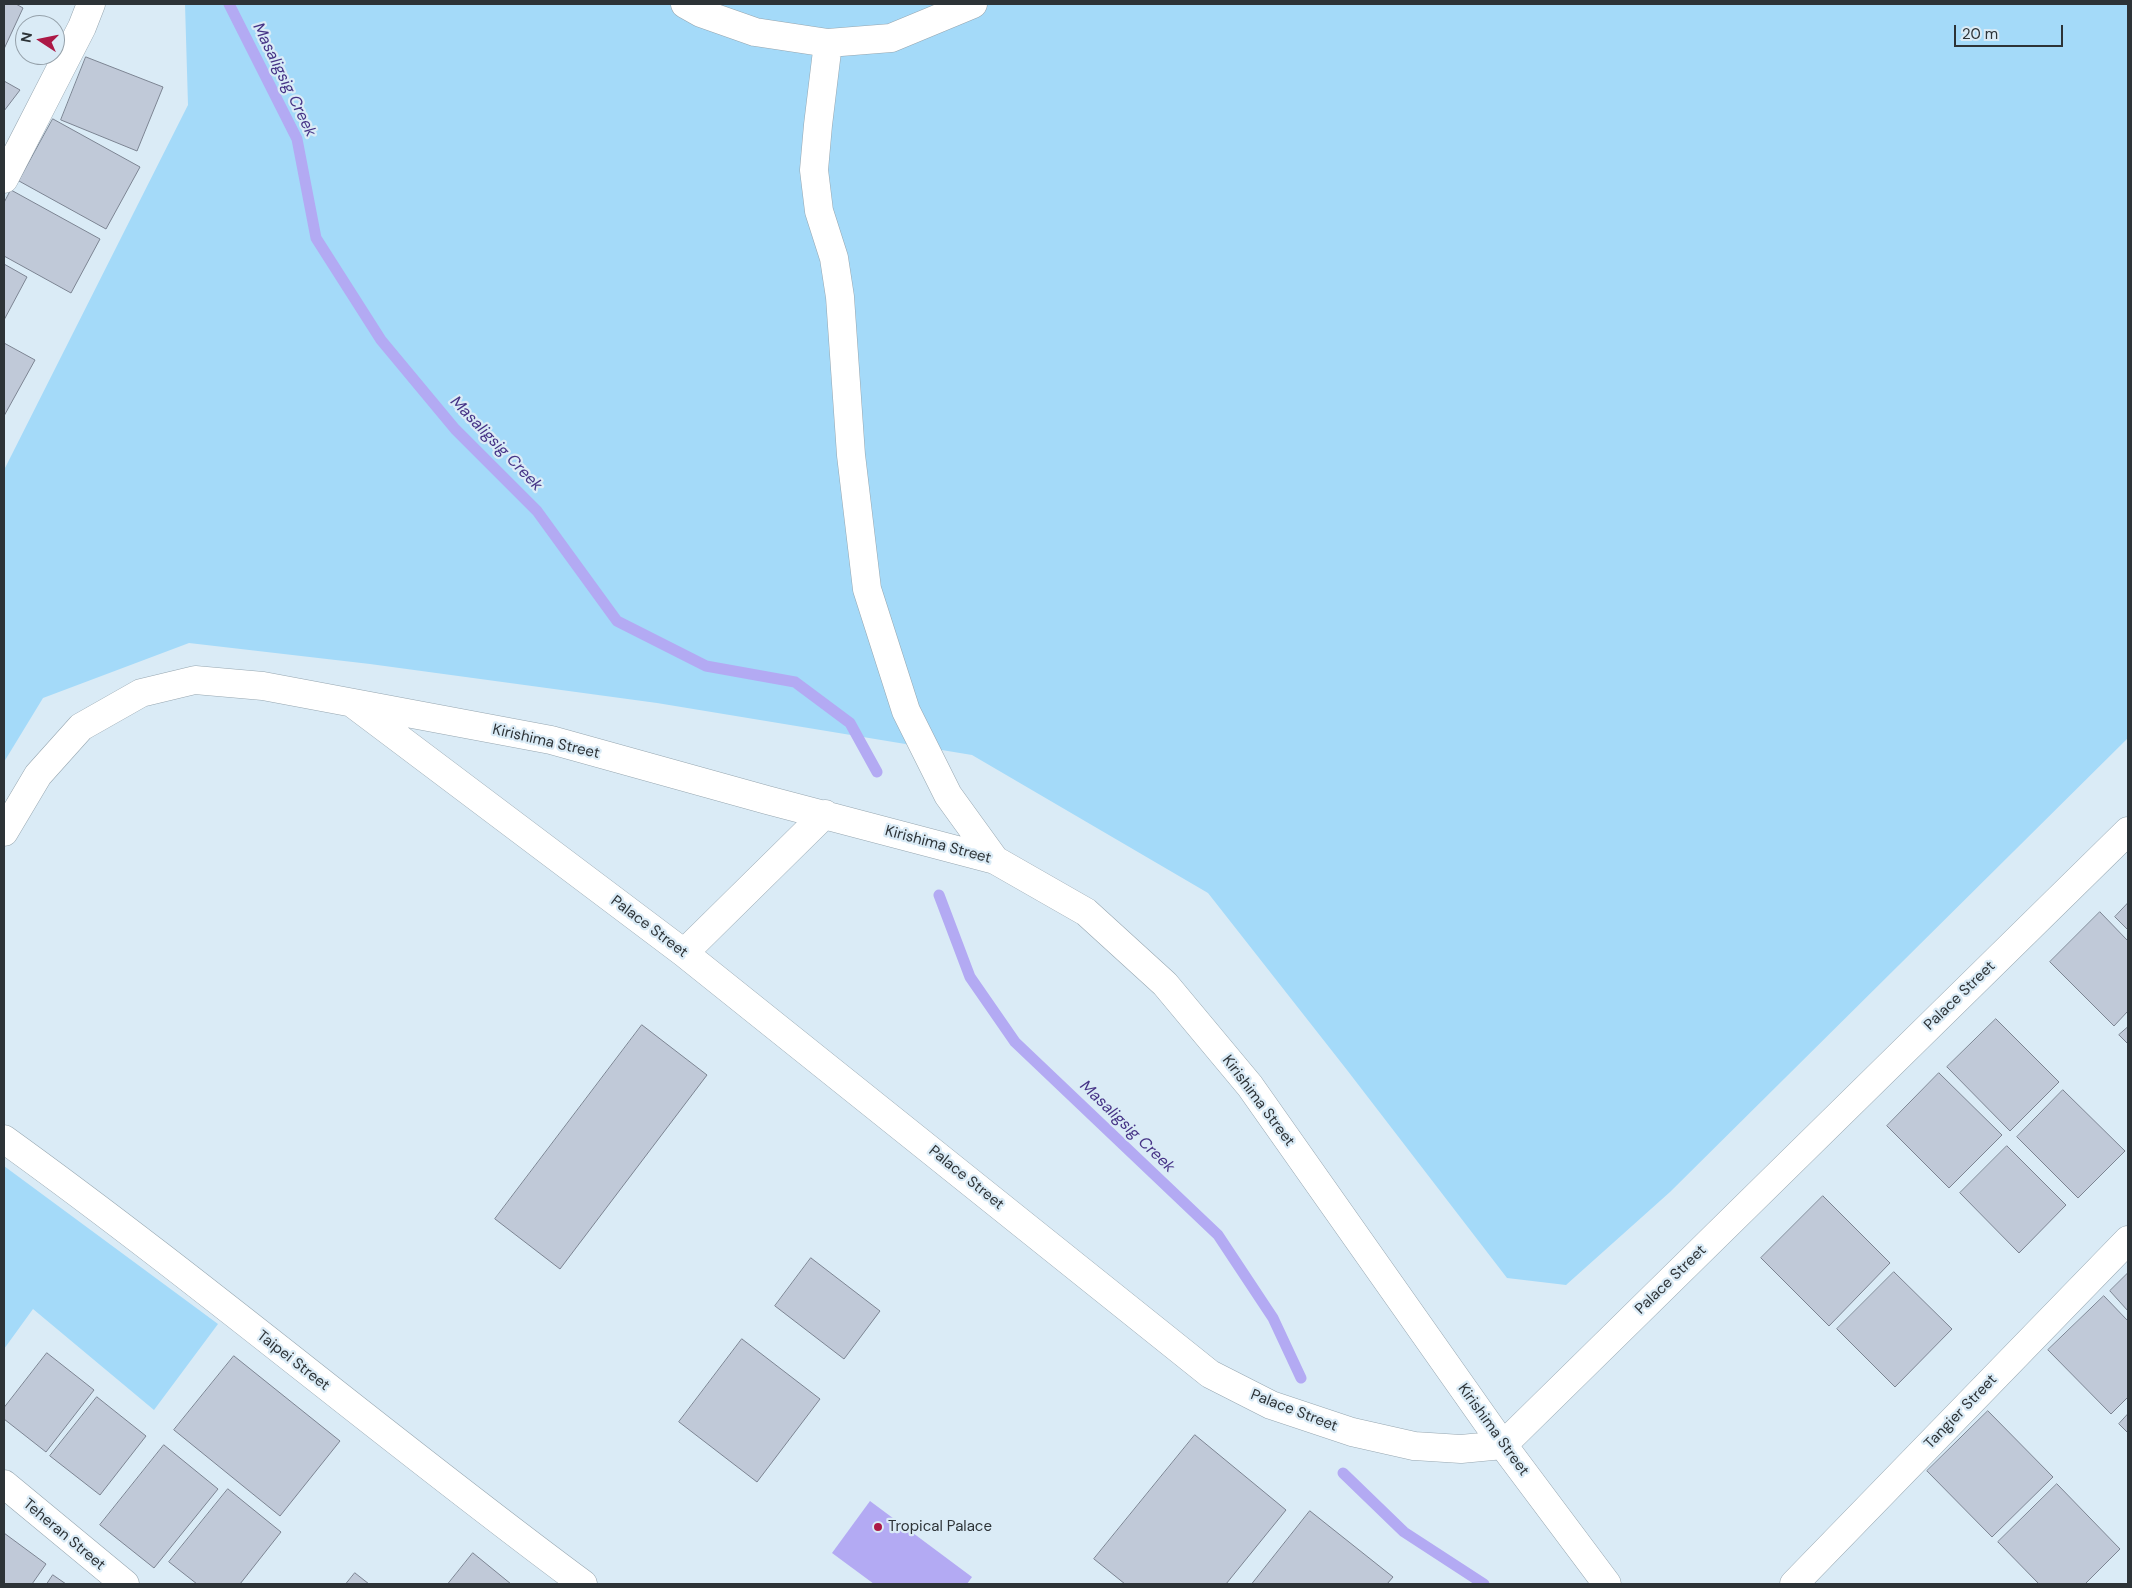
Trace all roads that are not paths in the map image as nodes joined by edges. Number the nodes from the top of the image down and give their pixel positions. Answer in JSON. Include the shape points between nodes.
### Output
{"nodes":[{"id":1,"x":91,"y":4,"type":"edge"},
{"id":2,"x":686,"y":4,"type":"edge"},
{"id":3,"x":973,"y":4,"type":"edge"},
{"id":4,"x":828,"y":43,"type":"junction"},
{"id":5,"x":4,"y":179,"type":"edge"},
{"id":6,"x":352,"y":703,"type":"junction"},
{"id":7,"x":825,"y":814,"type":"junction"},
{"id":8,"x":2128,"y":831,"type":"edge"},
{"id":9,"x":4,"y":832,"type":"edge"},
{"id":10,"x":995,"y":860,"type":"junction"},
{"id":11,"x":684,"y":953,"type":"junction"},
{"id":12,"x":4,"y":1139,"type":"edge"},
{"id":13,"x":2128,"y":1240,"type":"edge"},
{"id":14,"x":1503,"y":1445,"type":"junction"},
{"id":15,"x":4,"y":1484,"type":"edge"},
{"id":16,"x":126,"y":1584,"type":"edge"},
{"id":17,"x":583,"y":1584,"type":"edge"},
{"id":18,"x":1607,"y":1584,"type":"edge"},
{"id":19,"x":1794,"y":1584,"type":"edge"}],
"edges":[{"from":1,"to":5,"type":"street"},
{"from":2,"to":4,"type":"street","via":[[701,13],[755,32]]},
{"from":3,"to":4,"type":"street","via":[[891,38]]},
{"from":4,"to":10,"type":"street","via":[[814,170],[819,211],[834,258],[840,298],[851,455],[867,589],[906,711],[948,795]]},
{"from":6,"to":7,"type":"street","name":"Kirishima Street","via":[[551,740]]},
{"from":6,"to":9,"type":"street","name":"Kirishima Street","via":[[263,686],[195,680],[141,693],[81,727],[38,775]]},
{"from":6,"to":11,"type":"street","name":"Palace Street"},
{"from":7,"to":10,"type":"street","name":"Kirishima Street"},
{"from":7,"to":11,"type":"street"},
{"from":8,"to":14,"type":"street","name":"Palace Street"},
{"from":10,"to":14,"type":"street","name":"Kirishima Street","via":[[1086,912],[1164,984],[1250,1086]]},
{"from":11,"to":14,"type":"street","name":"Palace Street","via":[[1210,1374],[1271,1405],[1352,1432],[1414,1446],[1462,1449]]},
{"from":12,"to":17,"type":"street","name":"Taipei Street","via":[[78,1192],[481,1509]]},
{"from":13,"to":19,"type":"street","name":"Tangier Street"},
{"from":14,"to":18,"type":"street","name":"Kirishima Street"},
{"from":15,"to":16,"type":"street","name":"Teheran Street"}]}
